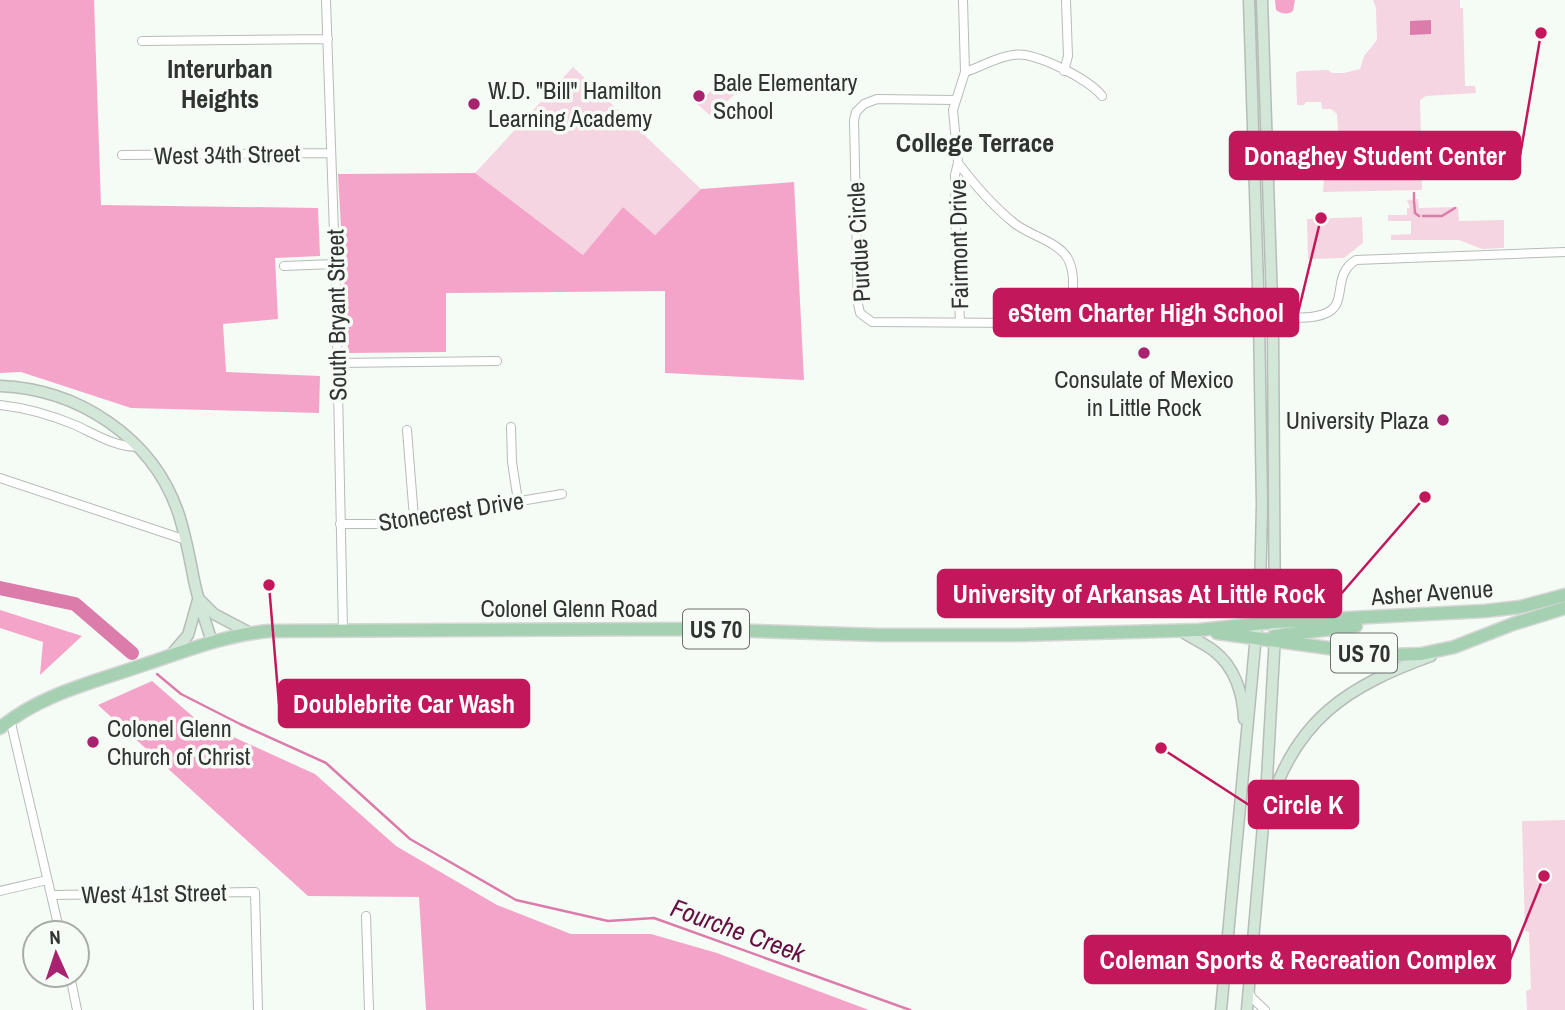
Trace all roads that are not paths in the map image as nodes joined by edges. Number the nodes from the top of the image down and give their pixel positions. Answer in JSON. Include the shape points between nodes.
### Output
{"nodes":[{"id":1,"x":326,"y":0,"type":"edge"},
{"id":2,"x":963,"y":0,"type":"edge"},
{"id":3,"x":1066,"y":0,"type":"edge"},
{"id":4,"x":1250,"y":0,"type":"edge"},
{"id":5,"x":1262,"y":0,"type":"edge"},
{"id":6,"x":328,"y":39,"type":"junction"},
{"id":7,"x":142,"y":41,"type":"dead end"},
{"id":8,"x":1064,"y":71,"type":"junction"},
{"id":9,"x":965,"y":72,"type":"junction"},
{"id":10,"x":1102,"y":96,"type":"dead end"},
{"id":11,"x":955,"y":100,"type":"junction"},
{"id":12,"x":331,"y":153,"type":"junction"},
{"id":13,"x":122,"y":155,"type":"dead end"},
{"id":14,"x":958,"y":163,"type":"junction"},
{"id":15,"x":1565,"y":252,"type":"edge"},
{"id":16,"x":335,"y":264,"type":"junction"},
{"id":17,"x":284,"y":266,"type":"dead end"},
{"id":18,"x":1273,"y":318,"type":"junction"},
{"id":19,"x":960,"y":322,"type":"junction"},
{"id":20,"x":497,"y":361,"type":"dead end"},
{"id":21,"x":337,"y":363,"type":"junction"},
{"id":22,"x":0,"y":386,"type":"edge"},
{"id":23,"x":0,"y":405,"type":"edge"},
{"id":24,"x":511,"y":428,"type":"dead end"},
{"id":25,"x":407,"y":430,"type":"dead end"},
{"id":26,"x":138,"y":447,"type":"junction"},
{"id":27,"x":0,"y":478,"type":"edge"},
{"id":28,"x":562,"y":494,"type":"dead end"},
{"id":29,"x":518,"y":501,"type":"junction"},
{"id":30,"x":414,"y":518,"type":"junction"},
{"id":31,"x":340,"y":524,"type":"junction"},
{"id":32,"x":186,"y":540,"type":"junction"},
{"id":33,"x":1274,"y":587,"type":"junction"},
{"id":34,"x":1565,"y":595,"type":"edge"},
{"id":35,"x":199,"y":598,"type":"junction"},
{"id":36,"x":1565,"y":608,"type":"edge"},
{"id":37,"x":1398,"y":617,"type":"junction"},
{"id":38,"x":1304,"y":621,"type":"junction"},
{"id":39,"x":1274,"y":622,"type":"junction"},
{"id":40,"x":1258,"y":623,"type":"junction"},
{"id":41,"x":1199,"y":630,"type":"junction"},
{"id":42,"x":343,"y":631,"type":"junction"},
{"id":43,"x":1181,"y":631,"type":"junction"},
{"id":44,"x":250,"y":633,"type":"junction"},
{"id":45,"x":1256,"y":638,"type":"junction"},
{"id":46,"x":1275,"y":638,"type":"junction"},
{"id":47,"x":212,"y":642,"type":"junction"},
{"id":48,"x":1454,"y":647,"type":"junction"},
{"id":49,"x":170,"y":656,"type":"junction"},
{"id":50,"x":5,"y":723,"type":"edge"},
{"id":51,"x":1245,"y":750,"type":"junction"},
{"id":52,"x":1260,"y":848,"type":"junction"},
{"id":53,"x":47,"y":880,"type":"junction"},
{"id":54,"x":0,"y":891,"type":"edge"},
{"id":55,"x":52,"y":895,"type":"junction"},
{"id":56,"x":366,"y":916,"type":"dead end"},
{"id":57,"x":57,"y":919,"type":"edge"},
{"id":58,"x":72,"y":989,"type":"edge"},
{"id":59,"x":1248,"y":990,"type":"junction"},
{"id":60,"x":77,"y":1010,"type":"edge"},
{"id":61,"x":258,"y":1010,"type":"edge"},
{"id":62,"x":369,"y":1010,"type":"edge"},
{"id":63,"x":1221,"y":1010,"type":"edge"},
{"id":64,"x":1247,"y":1010,"type":"edge"},
{"id":65,"x":1265,"y":1010,"type":"edge"}],
"edges":[{"from":1,"to":6,"type":"street","name":"South Bryant Street"},
{"from":2,"to":9,"type":"street","name":"Fairmont Drive"},
{"from":3,"to":8,"type":"street","via":[[1068,56]]},
{"from":4,"to":40,"type":"main road","via":[[1262,462]]},
{"from":5,"to":18,"type":"main road"},
{"from":6,"to":7,"type":"street"},
{"from":6,"to":12,"type":"street","name":"South Bryant Street"},
{"from":8,"to":9,"type":"street","via":[[1021,54]]},
{"from":8,"to":10,"type":"street"},
{"from":9,"to":11,"type":"street","name":"Fairmont Drive"},
{"from":11,"to":14,"type":"street","name":"Fairmont Drive"},
{"from":11,"to":19,"type":"street","name":"Purdue Circle","via":[[889,99],[864,104],[854,120],[854,162],[860,313],[872,322]]},
{"from":12,"to":13,"type":"street","name":"West 34th Street"},
{"from":12,"to":16,"type":"street","name":"South Bryant Street"},
{"from":14,"to":19,"type":"street","name":"Fairmont Drive","via":[[955,211]]},
{"from":14,"to":19,"type":"street","name":"Purdue Circle","via":[[1013,222],[1067,256],[1073,290],[1069,307],[1049,322]]},
{"from":15,"to":18,"type":"street","via":[[1356,260],[1343,272],[1338,302],[1330,311],[1318,316]]},
{"from":16,"to":17,"type":"street"},
{"from":16,"to":21,"type":"street","name":"South Bryant Street"},
{"from":18,"to":33,"type":"main road"},
{"from":20,"to":21,"type":"street"},
{"from":21,"to":31,"type":"street","name":"South Bryant Street"},
{"from":22,"to":26,"type":"main road","via":[[77,404]]},
{"from":23,"to":26,"type":"street","via":[[32,410],[110,441]]},
{"from":24,"to":29,"type":"street"},
{"from":25,"to":30,"type":"street"},
{"from":26,"to":32,"type":"main road","via":[[172,497]]},
{"from":27,"to":32,"type":"street"},
{"from":28,"to":29,"type":"street","name":"Stonecrest Drive"},
{"from":29,"to":30,"type":"street","name":"Stonecrest Drive"},
{"from":30,"to":31,"type":"street","name":"Stonecrest Drive","via":[[384,524]]},
{"from":31,"to":42,"type":"street","name":"South Bryant Street"},
{"from":32,"to":35,"type":"main road"},
{"from":33,"to":38,"type":"main road","via":[[1285,611]]},
{"from":33,"to":39,"type":"main road"},
{"from":34,"to":37,"type":"main road","name":"Asher Avenue","number":"US 70","via":[[1520,607]]},
{"from":35,"to":44,"type":"main road","via":[[214,614]]},
{"from":35,"to":47,"type":"main road"},
{"from":35,"to":49,"type":"main road","via":[[188,635]]},
{"from":36,"to":48,"type":"main road","name":"Asher Avenue","number":"US 70"},
{"from":37,"to":38,"type":"main road","name":"Asher Avenue","number":"US 70"},
{"from":37,"to":46,"type":"main road"},
{"from":38,"to":39,"type":"main road","name":"Asher Avenue","number":"US 70"},
{"from":39,"to":40,"type":"main road","name":"Asher Avenue","number":"US 70"},
{"from":39,"to":46,"type":"main road"},
{"from":40,"to":41,"type":"main road","name":"Colonel Glenn Road","number":"US 70"},
{"from":40,"to":45,"type":"main road"},
{"from":41,"to":43,"type":"main road","name":"Colonel Glenn Road","number":"US 70"},
{"from":41,"to":45,"type":"main road","name":"Colonel Glenn Road","number":"US 70"},
{"from":42,"to":43,"type":"main road","name":"Colonel Glenn Road","number":"US 70","via":[[694,629],[914,636]]},
{"from":42,"to":44,"type":"main road","name":"Colonel Glenn Road","number":"US 70"},
{"from":43,"to":51,"type":"main road","via":[[1214,650],[1231,670],[1240,691]]},
{"from":44,"to":47,"type":"main road","name":"Colonel Glenn Road","number":"US 70"},
{"from":45,"to":46,"type":"main road","name":"Colonel Glenn Road"},
{"from":45,"to":51,"type":"main road"},
{"from":46,"to":48,"type":"main road","name":"Asher Avenue","number":"US 70","via":[[1389,655]]},
{"from":46,"to":52,"type":"main road"},
{"from":47,"to":49,"type":"main road","name":"Colonel Glenn Road","number":"US 70"},
{"from":48,"to":52,"type":"main road","via":[[1368,682],[1314,724],[1279,779]]},
{"from":49,"to":50,"type":"main road","name":"Colonel Glenn Road","number":"US 70","via":[[37,702]]},
{"from":50,"to":53,"type":"street"},
{"from":51,"to":63,"type":"main road"},
{"from":52,"to":59,"type":"main road"},
{"from":53,"to":54,"type":"street"},
{"from":53,"to":55,"type":"street"},
{"from":55,"to":57,"type":"street"},
{"from":55,"to":61,"type":"street","name":"West 41st Street","via":[[256,892]]},
{"from":56,"to":62,"type":"street"},
{"from":58,"to":60,"type":"street"},
{"from":59,"to":64,"type":"main road"},
{"from":59,"to":65,"type":"street"}]}
